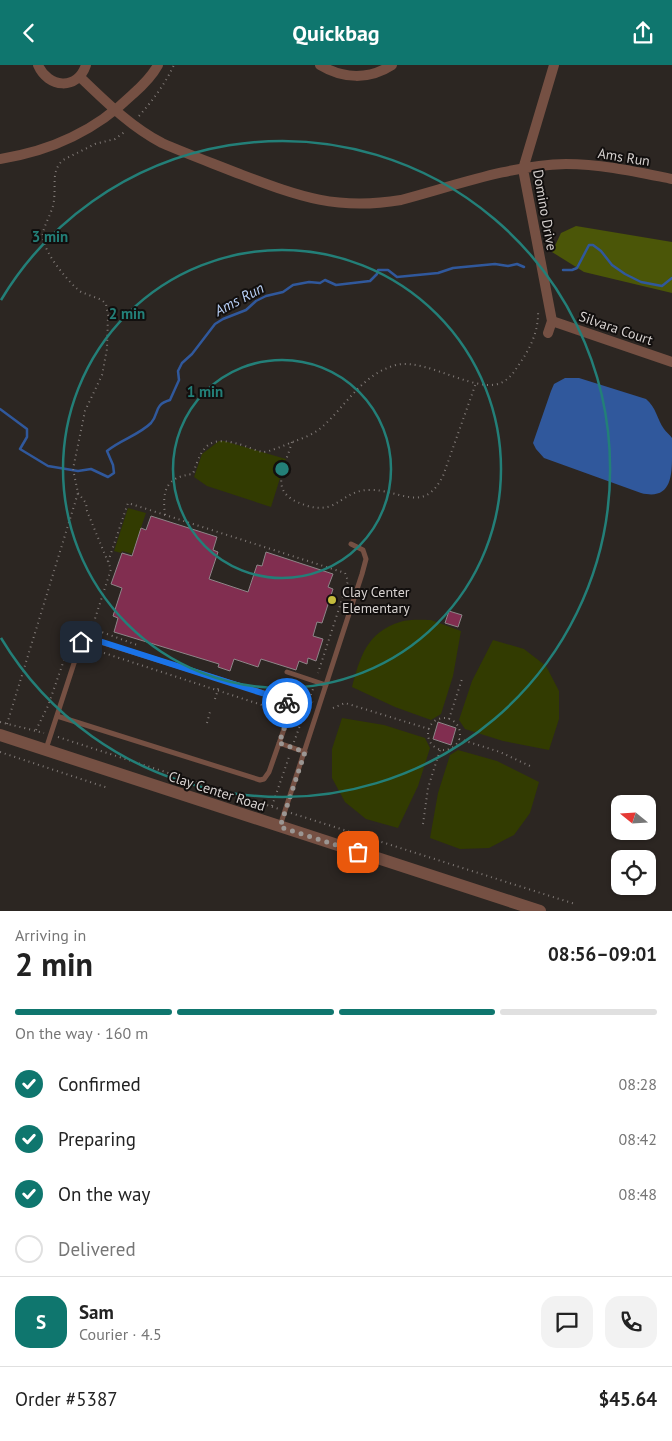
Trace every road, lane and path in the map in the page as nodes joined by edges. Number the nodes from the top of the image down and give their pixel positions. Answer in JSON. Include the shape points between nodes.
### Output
{"nodes":[{"id":1,"x":38,"y":65,"type":"edge"},
{"id":2,"x":86,"y":65,"type":"edge"},
{"id":3,"x":158,"y":65,"type":"edge"},
{"id":4,"x":174,"y":65,"type":"edge"},
{"id":5,"x":320,"y":65,"type":"edge"},
{"id":6,"x":392,"y":65,"type":"edge"},
{"id":7,"x":554,"y":65,"type":"edge"},
{"id":8,"x":80,"y":77,"type":"junction"},
{"id":9,"x":116,"y":111,"type":"junction"},
{"id":10,"x":133,"y":123,"type":"junction"},
{"id":11,"x":0,"y":159,"type":"edge"},
{"id":12,"x":522,"y":169,"type":"junction"},
{"id":13,"x":672,"y":179,"type":"edge"},
{"id":14,"x":538,"y":310,"type":"dead end"},
{"id":15,"x":552,"y":321,"type":"junction"},
{"id":16,"x":548,"y":333,"type":"dead end"},
{"id":17,"x":672,"y":362,"type":"edge"},
{"id":18,"x":476,"y":383,"type":"junction"},
{"id":19,"x":292,"y":442,"type":"junction"},
{"id":20,"x":78,"y":493,"type":"junction"},
{"id":21,"x":165,"y":515,"type":"junction"},
{"id":22,"x":352,"y":544,"type":"dead end"},
{"id":23,"x":108,"y":562,"type":"junction"},
{"id":24,"x":92,"y":628,"type":"junction"},
{"id":25,"x":137,"y":645,"type":"dead end"},
{"id":26,"x":104,"y":653,"type":"dead end"},
{"id":27,"x":141,"y":661,"type":"dead end"},
{"id":28,"x":139,"y":666,"type":"junction"},
{"id":29,"x":287,"y":672,"type":"dead end"},
{"id":30,"x":318,"y":673,"type":"dead end"},
{"id":31,"x":462,"y":679,"type":"dead end"},
{"id":32,"x":326,"y":685,"type":"junction"},
{"id":33,"x":219,"y":686,"type":"dead end"},
{"id":34,"x":313,"y":689,"type":"dead end"},
{"id":35,"x":218,"y":690,"type":"junction"},
{"id":36,"x":286,"y":693,"type":"dead end"},
{"id":37,"x":268,"y":695,"type":"junction"},
{"id":38,"x":214,"y":699,"type":"dead end"},
{"id":39,"x":308,"y":701,"type":"junction"},
{"id":40,"x":314,"y":702,"type":"dead end"},
{"id":41,"x":333,"y":709,"type":"dead end"},
{"id":42,"x":210,"y":712,"type":"dead end"},
{"id":43,"x":57,"y":716,"type":"junction"},
{"id":44,"x":449,"y":719,"type":"junction"},
{"id":45,"x":0,"y":722,"type":"edge"},
{"id":46,"x":207,"y":723,"type":"dead end"},
{"id":47,"x":3,"y":729,"type":"edge"},
{"id":48,"x":430,"y":729,"type":"junction"},
{"id":49,"x":36,"y":730,"type":"junction"},
{"id":50,"x":50,"y":735,"type":"junction"},
{"id":51,"x":459,"y":739,"type":"junction"},
{"id":52,"x":294,"y":742,"type":"dead end"},
{"id":53,"x":279,"y":743,"type":"junction"},
{"id":54,"x":46,"y":750,"type":"junction"},
{"id":55,"x":440,"y":750,"type":"junction"},
{"id":56,"x":0,"y":752,"type":"edge"},
{"id":57,"x":305,"y":752,"type":"junction"},
{"id":58,"x":290,"y":754,"type":"dead end"},
{"id":59,"x":530,"y":766,"type":"dead end"},
{"id":60,"x":108,"y":788,"type":"dead end"},
{"id":61,"x":272,"y":806,"type":"junction"},
{"id":62,"x":277,"y":808,"type":"dead end"},
{"id":63,"x":293,"y":813,"type":"dead end"},
{"id":64,"x":423,"y":824,"type":"dead end"},
{"id":65,"x":280,"y":827,"type":"junction"},
{"id":66,"x":575,"y":904,"type":"dead end"},
{"id":67,"x":540,"y":911,"type":"edge"}],
"edges":[{"from":1,"to":8,"type":"street","via":[[42,73],[55,83],[64,84]]},
{"from":2,"to":8,"type":"street"},
{"from":3,"to":9,"type":"street"},
{"from":4,"to":10,"type":"path","via":[[154,99]]},
{"from":5,"to":6,"type":"street","via":[[354,77]]},
{"from":7,"to":12,"type":"street","name":"Domino Drive"},
{"from":8,"to":9,"type":"street","name":"Ams Run"},
{"from":9,"to":10,"type":"street","name":"Ams Run"},
{"from":9,"to":11,"type":"street","via":[[59,144],[35,153]]},
{"from":10,"to":12,"type":"street","name":"Ams Run","via":[[153,139],[176,149],[292,193],[330,202],[366,204],[401,200]]},
{"from":10,"to":20,"type":"path","via":[[115,139],[95,144],[58,163],[54,202],[42,238],[45,248],[75,287],[102,300],[108,309],[107,349],[102,375],[84,411],[73,469]]},
{"from":12,"to":13,"type":"street","name":"Ams Run","via":[[565,164],[600,166]]},
{"from":12,"to":15,"type":"street","name":"Domino Drive"},
{"from":14,"to":18,"type":"path","via":[[535,334],[514,372],[505,381],[492,386]]},
{"from":15,"to":16,"type":"street","name":"Domino Drive"},
{"from":15,"to":17,"type":"street","name":"Silvara Court"},
{"from":18,"to":19,"type":"path","via":[[424,367],[405,364],[387,368],[363,383],[321,428]]},
{"from":18,"to":19,"type":"path","via":[[443,476],[433,491],[419,498],[360,490],[319,508],[294,501],[287,497],[280,482]]},
{"from":19,"to":21,"type":"path","via":[[264,452],[228,441],[215,441],[202,451],[193,474],[182,475],[167,486],[164,493]]},
{"from":20,"to":23,"type":"path","via":[[86,503]]},
{"from":20,"to":47,"type":"path"},
{"from":21,"to":23,"type":"path","via":[[128,503]]},
{"from":21,"to":30,"type":"path","via":[[345,573],[348,581]]},
{"from":22,"to":32,"type":"lane","via":[[363,550],[366,559]]},
{"from":23,"to":24,"type":"path","via":[[111,569]]},
{"from":24,"to":25,"type":"path"},
{"from":24,"to":49,"type":"path","via":[[83,628],[70,639],[48,706]]},
{"from":26,"to":28,"type":"path"},
{"from":27,"to":28,"type":"path"},
{"from":28,"to":35,"type":"path"},
{"from":29,"to":32,"type":"lane"},
{"from":31,"to":44,"type":"path"},
{"from":32,"to":57,"type":"lane"},
{"from":33,"to":35,"type":"path"},
{"from":34,"to":39,"type":"path"},
{"from":35,"to":37,"type":"path","via":[[265,706]]},
{"from":35,"to":38,"type":"path"},
{"from":36,"to":39,"type":"path"},
{"from":37,"to":43,"type":"lane","via":[[88,638],[81,642]]},
{"from":37,"to":53,"type":"lane","via":[[284,699],[289,707]]},
{"from":39,"to":40,"type":"path"},
{"from":39,"to":52,"type":"path"},
{"from":41,"to":48,"type":"path","via":[[345,703]]},
{"from":42,"to":46,"type":"path"},
{"from":43,"to":50,"type":"lane"},
{"from":43,"to":53,"type":"lane","via":[[254,780],[267,776]]},
{"from":44,"to":48,"type":"path","via":[[435,721]]},
{"from":44,"to":51,"type":"path","via":[[459,729]]},
{"from":45,"to":47,"type":"path"},
{"from":47,"to":49,"type":"path"},
{"from":47,"to":54,"type":"street","name":"Clay Center Road"},
{"from":48,"to":55,"type":"path","via":[[429,739]]},
{"from":49,"to":50,"type":"path"},
{"from":50,"to":54,"type":"lane"},
{"from":50,"to":61,"type":"path"},
{"from":51,"to":55,"type":"path","via":[[454,747]]},
{"from":51,"to":59,"type":"path","via":[[500,751]]},
{"from":53,"to":57,"type":"lane"},
{"from":54,"to":65,"type":"street","name":"Clay Center Road"},
{"from":55,"to":64,"type":"path","via":[[428,788]]},
{"from":56,"to":60,"type":"path"},
{"from":57,"to":65,"type":"lane"},
{"from":58,"to":61,"type":"path"},
{"from":61,"to":62,"type":"path"},
{"from":63,"to":66,"type":"path"},
{"from":65,"to":67,"type":"street","name":"Clay Center Road"}]}
